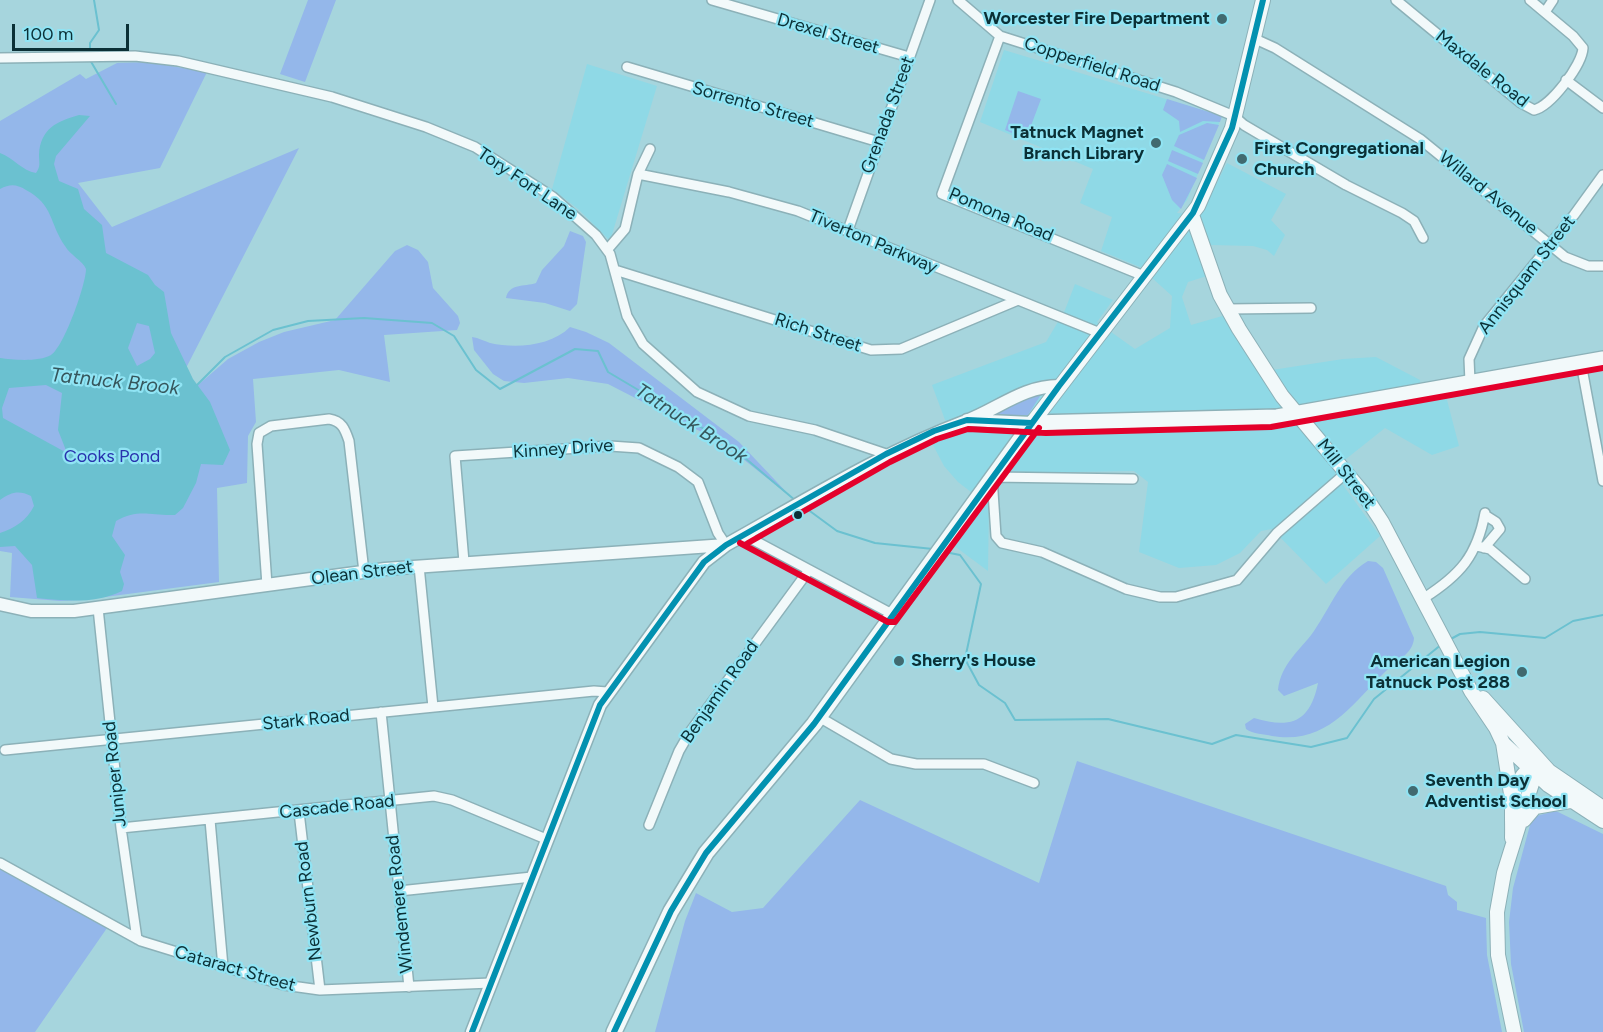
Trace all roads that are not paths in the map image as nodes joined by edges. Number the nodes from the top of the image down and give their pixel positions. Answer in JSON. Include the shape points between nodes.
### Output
{"nodes":[{"id":1,"x":712,"y":0,"type":"edge"},
{"id":2,"x":930,"y":0,"type":"edge"},
{"id":3,"x":958,"y":0,"type":"edge"},
{"id":4,"x":1263,"y":0,"type":"edge"},
{"id":5,"x":1396,"y":0,"type":"edge"},
{"id":6,"x":1530,"y":0,"type":"edge"},
{"id":7,"x":1553,"y":0,"type":"edge"},
{"id":8,"x":1545,"y":12,"type":"junction"},
{"id":9,"x":1000,"y":36,"type":"junction"},
{"id":10,"x":1253,"y":38,"type":"junction"},
{"id":11,"x":909,"y":57,"type":"junction"},
{"id":12,"x":0,"y":58,"type":"edge"},
{"id":13,"x":627,"y":67,"type":"dead end"},
{"id":14,"x":1566,"y":80,"type":"junction"},
{"id":15,"x":1603,"y":108,"type":"edge"},
{"id":16,"x":1234,"y":116,"type":"junction"},
{"id":17,"x":879,"y":142,"type":"junction"},
{"id":18,"x":650,"y":149,"type":"dead end"},
{"id":19,"x":638,"y":174,"type":"junction"},
{"id":20,"x":1603,"y":175,"type":"edge"},
{"id":21,"x":1192,"y":215,"type":"junction"},
{"id":22,"x":848,"y":230,"type":"junction"},
{"id":23,"x":1424,"y":238,"type":"dead end"},
{"id":24,"x":1550,"y":245,"type":"junction"},
{"id":25,"x":607,"y":250,"type":"junction"},
{"id":26,"x":1603,"y":266,"type":"edge"},
{"id":27,"x":615,"y":270,"type":"junction"},
{"id":28,"x":1144,"y":276,"type":"junction"},
{"id":29,"x":1018,"y":300,"type":"junction"},
{"id":30,"x":1311,"y":308,"type":"dead end"},
{"id":31,"x":1228,"y":309,"type":"junction"},
{"id":32,"x":1100,"y":333,"type":"junction"},
{"id":33,"x":1603,"y":359,"type":"edge"},
{"id":34,"x":1581,"y":363,"type":"junction"},
{"id":35,"x":1470,"y":382,"type":"junction"},
{"id":36,"x":1059,"y":386,"type":"junction"},
{"id":37,"x":1298,"y":413,"type":"junction"},
{"id":38,"x":968,"y":420,"type":"junction"},
{"id":39,"x":1032,"y":423,"type":"junction"},
{"id":40,"x":886,"y":454,"type":"junction"},
{"id":41,"x":1602,"y":468,"type":"edge"},
{"id":42,"x":1346,"y":473,"type":"junction"},
{"id":43,"x":992,"y":477,"type":"junction"},
{"id":44,"x":1133,"y":479,"type":"dead end"},
{"id":45,"x":1603,"y":481,"type":"edge"},
{"id":46,"x":744,"y":535,"type":"junction"},
{"id":47,"x":726,"y":545,"type":"junction"},
{"id":48,"x":1481,"y":547,"type":"junction"},
{"id":49,"x":464,"y":562,"type":"junction"},
{"id":50,"x":419,"y":566,"type":"junction"},
{"id":51,"x":809,"y":570,"type":"junction"},
{"id":52,"x":364,"y":572,"type":"junction"},
{"id":53,"x":1525,"y":579,"type":"dead end"},
{"id":54,"x":267,"y":585,"type":"junction"},
{"id":55,"x":1424,"y":598,"type":"junction"},
{"id":56,"x":0,"y":603,"type":"edge"},
{"id":57,"x":99,"y":608,"type":"junction"},
{"id":58,"x":892,"y":614,"type":"junction"},
{"id":59,"x":1462,"y":674,"type":"junction"},
{"id":60,"x":607,"y":692,"type":"junction"},
{"id":61,"x":433,"y":707,"type":"junction"},
{"id":62,"x":381,"y":712,"type":"junction"},
{"id":63,"x":819,"y":717,"type":"junction"},
{"id":64,"x":112,"y":740,"type":"junction"},
{"id":65,"x":1503,"y":743,"type":"junction"},
{"id":66,"x":5,"y":750,"type":"dead end"},
{"id":67,"x":1534,"y":767,"type":"junction"},
{"id":68,"x":1034,"y":783,"type":"dead end"},
{"id":69,"x":1511,"y":797,"type":"junction"},
{"id":70,"x":390,"y":801,"type":"junction"},
{"id":71,"x":1570,"y":801,"type":"junction"},
{"id":72,"x":1603,"y":808,"type":"edge"},
{"id":73,"x":299,"y":812,"type":"junction"},
{"id":74,"x":210,"y":820,"type":"junction"},
{"id":75,"x":1603,"y":821,"type":"edge"},
{"id":76,"x":1521,"y":824,"type":"junction"},
{"id":77,"x":649,"y":825,"type":"dead end"},
{"id":78,"x":121,"y":828,"type":"junction"},
{"id":79,"x":546,"y":839,"type":"junction"},
{"id":80,"x":1511,"y":849,"type":"junction"},
{"id":81,"x":0,"y":863,"type":"edge"},
{"id":82,"x":532,"y":877,"type":"junction"},
{"id":83,"x":399,"y":891,"type":"junction"},
{"id":84,"x":137,"y":939,"type":"junction"},
{"id":85,"x":223,"y":967,"type":"junction"},
{"id":86,"x":491,"y":983,"type":"junction"},
{"id":87,"x":409,"y":987,"type":"junction"},
{"id":88,"x":320,"y":990,"type":"junction"},
{"id":89,"x":472,"y":1032,"type":"edge"},
{"id":90,"x":614,"y":1032,"type":"edge"},
{"id":91,"x":1514,"y":1032,"type":"edge"}],
"edges":[{"from":1,"to":11,"type":"street","name":"Drexel Street"},
{"from":2,"to":11,"type":"street","name":"Grenada Street"},
{"from":3,"to":9,"type":"street","name":"Copperfield Road"},
{"from":4,"to":10,"type":"main road"},
{"from":5,"to":14,"type":"street","name":"Maxdale Road","via":[[1526,107],[1541,108]]},
{"from":6,"to":8,"type":"street"},
{"from":7,"to":8,"type":"street"},
{"from":8,"to":14,"type":"street","via":[[1583,48],[1580,62]]},
{"from":9,"to":16,"type":"street","name":"Copperfield Road","via":[[1176,92]]},
{"from":9,"to":28,"type":"street","name":"Pomona Road","via":[[942,194]]},
{"from":10,"to":16,"type":"main road"},
{"from":10,"to":24,"type":"street","name":"Willard Avenue","via":[[1420,139]]},
{"from":11,"to":17,"type":"street","name":"Grenada Street"},
{"from":12,"to":25,"type":"street","name":"Tory Fort Lane","via":[[162,58],[332,97],[475,147],[553,197],[578,217]]},
{"from":13,"to":17,"type":"street","name":"Sorrento Street"},
{"from":14,"to":15,"type":"street"},
{"from":16,"to":21,"type":"main road"},
{"from":16,"to":23,"type":"street","name":"Copperfield Road","via":[[1288,151],[1402,213],[1414,222]]},
{"from":17,"to":22,"type":"street","name":"Grenada Street"},
{"from":18,"to":19,"type":"street"},
{"from":19,"to":22,"type":"street","name":"Tiverton Parkway","via":[[760,198]]},
{"from":19,"to":25,"type":"street","via":[[625,229]]},
{"from":20,"to":24,"type":"street","name":"Annisquam Street"},
{"from":21,"to":28,"type":"main road"},
{"from":21,"to":31,"type":"main road","name":"Mill Street"},
{"from":22,"to":29,"type":"street","name":"Tiverton Parkway"},
{"from":24,"to":26,"type":"street","name":"Willard Avenue","via":[[1577,263]]},
{"from":24,"to":35,"type":"street","name":"Annisquam Street","via":[[1479,334],[1469,359]]},
{"from":25,"to":27,"type":"street","name":"Tory Fort Lane"},
{"from":27,"to":29,"type":"street","name":"Rich Street","via":[[871,350],[900,349]]},
{"from":27,"to":40,"type":"street","name":"Tory Fort Lane","via":[[627,316],[643,345],[697,392],[749,416],[815,430]]},
{"from":28,"to":32,"type":"main road"},
{"from":29,"to":32,"type":"street","name":"Tiverton Parkway"},
{"from":30,"to":31,"type":"street"},
{"from":31,"to":37,"type":"main road","name":"Mill Street","via":[[1282,396]]},
{"from":32,"to":36,"type":"main road"},
{"from":33,"to":34,"type":"main road"},
{"from":34,"to":35,"type":"main road"},
{"from":34,"to":41,"type":"street"},
{"from":35,"to":37,"type":"main road"},
{"from":36,"to":38,"type":"street","via":[[1043,386],[1015,396]]},
{"from":36,"to":39,"type":"main road"},
{"from":37,"to":39,"type":"main road","via":[[1236,420]]},
{"from":37,"to":42,"type":"main road","name":"Mill Street"},
{"from":38,"to":39,"type":"street"},
{"from":38,"to":40,"type":"street"},
{"from":39,"to":43,"type":"main road"},
{"from":40,"to":46,"type":"street"},
{"from":41,"to":45,"type":"street"},
{"from":42,"to":43,"type":"street","via":[[1277,533],[1237,580],[1176,597],[1154,597],[1126,589],[1044,553],[998,541]]},
{"from":42,"to":55,"type":"main road","name":"Mill Street","via":[[1382,522]]},
{"from":43,"to":44,"type":"street"},
{"from":43,"to":58,"type":"main road"},
{"from":46,"to":47,"type":"street"},
{"from":46,"to":51,"type":"street"},
{"from":47,"to":49,"type":"street","name":"Olean Street"},
{"from":47,"to":49,"type":"street","name":"Kinney Drive","via":[[696,479],[639,448],[598,446],[455,456]]},
{"from":47,"to":60,"type":"street","via":[[693,575]]},
{"from":48,"to":48,"type":"street","via":[[1500,529],[1485,514]]},
{"from":48,"to":53,"type":"street","via":[[1490,549]]},
{"from":48,"to":55,"type":"street","via":[[1459,571]]},
{"from":49,"to":50,"type":"street","name":"Olean Street"},
{"from":50,"to":52,"type":"street","name":"Olean Street"},
{"from":50,"to":61,"type":"street"},
{"from":51,"to":58,"type":"street"},
{"from":51,"to":77,"type":"street","name":"Benjamin Road","via":[[684,741]]},
{"from":52,"to":54,"type":"street","name":"Olean Street"},
{"from":52,"to":54,"type":"street","via":[[349,441],[344,427],[338,420],[329,419],[271,426],[259,433],[257,444]]},
{"from":54,"to":57,"type":"street","name":"Olean Street"},
{"from":55,"to":59,"type":"main road","name":"Mill Street"},
{"from":56,"to":57,"type":"street","name":"Olean Street","via":[[35,611]]},
{"from":57,"to":64,"type":"street","name":"Juniper Road"},
{"from":58,"to":63,"type":"main road"},
{"from":59,"to":65,"type":"main road","name":"Mill Street"},
{"from":59,"to":67,"type":"main road","name":"Mill Street","via":[[1518,733]]},
{"from":60,"to":61,"type":"street","name":"Stark Road"},
{"from":60,"to":79,"type":"street"},
{"from":61,"to":62,"type":"street","name":"Stark Road"},
{"from":62,"to":64,"type":"street","name":"Stark Road"},
{"from":62,"to":70,"type":"street","name":"Windemere Road"},
{"from":63,"to":68,"type":"street","via":[[891,759],[916,764],[984,764]]},
{"from":63,"to":90,"type":"main road","via":[[694,872],[667,918]]},
{"from":64,"to":66,"type":"street","name":"Stark Road"},
{"from":64,"to":78,"type":"street","name":"Juniper Road"},
{"from":65,"to":67,"type":"main road","name":"Mill Street"},
{"from":65,"to":69,"type":"main road"},
{"from":67,"to":69,"type":"main road","via":[[1516,783]]},
{"from":67,"to":71,"type":"main road","name":"Mill Street"},
{"from":67,"to":72,"type":"main road","name":"Mill Street"},
{"from":67,"to":76,"type":"main road"},
{"from":69,"to":80,"type":"main road"},
{"from":70,"to":73,"type":"street","name":"Cascade Road"},
{"from":70,"to":79,"type":"street","name":"Cascade Road","via":[[443,797]]},
{"from":70,"to":83,"type":"street","name":"Windemere Road"},
{"from":71,"to":75,"type":"main road","name":"Mill Street"},
{"from":71,"to":76,"type":"main road","via":[[1535,807]]},
{"from":73,"to":74,"type":"street","name":"Cascade Road"},
{"from":73,"to":88,"type":"street","name":"Newburn Road"},
{"from":74,"to":78,"type":"street","name":"Cascade Road"},
{"from":74,"to":85,"type":"street"},
{"from":76,"to":80,"type":"main road"},
{"from":78,"to":84,"type":"street","name":"Juniper Road"},
{"from":79,"to":82,"type":"street"},
{"from":80,"to":91,"type":"main road","via":[[1500,893],[1497,929],[1502,981]]},
{"from":81,"to":84,"type":"street","name":"Cataract Street"},
{"from":82,"to":83,"type":"street"},
{"from":82,"to":86,"type":"street"},
{"from":83,"to":87,"type":"street","name":"Windemere Road"},
{"from":84,"to":85,"type":"street","name":"Cataract Street"},
{"from":85,"to":88,"type":"street","name":"Cataract Street","via":[[284,985]]},
{"from":86,"to":87,"type":"street","name":"Cataract Street"},
{"from":86,"to":89,"type":"street"},
{"from":87,"to":88,"type":"street","name":"Cataract Street"}]}
